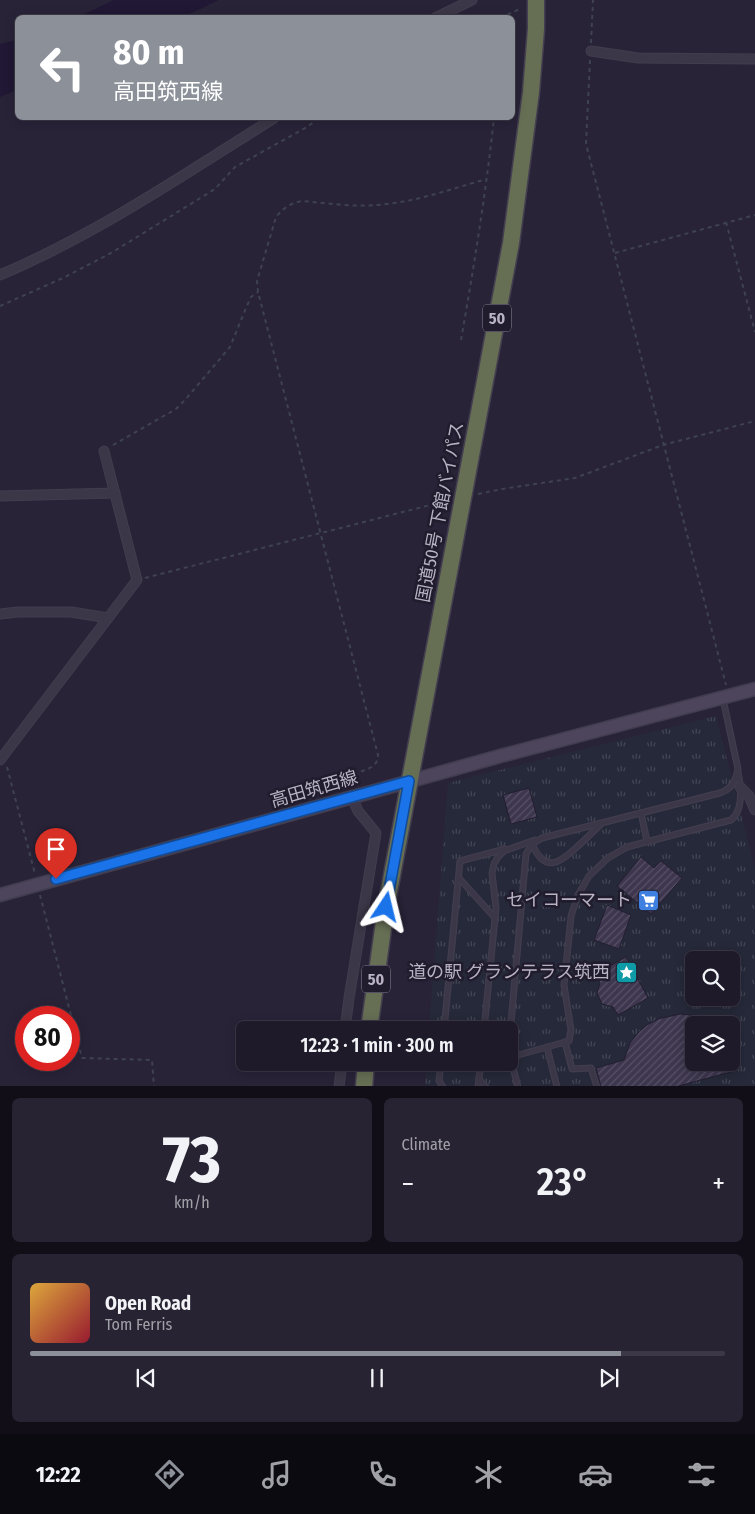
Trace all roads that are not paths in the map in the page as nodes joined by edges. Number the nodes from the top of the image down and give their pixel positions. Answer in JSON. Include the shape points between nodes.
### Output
{"nodes":[{"id":1,"x":472,"y":0,"type":"edge"},
{"id":2,"x":529,"y":4,"type":"edge"},
{"id":3,"x":441,"y":15,"type":"edge"},
{"id":4,"x":591,"y":51,"type":"road end"},
{"id":5,"x":755,"y":59,"type":"edge"},
{"id":6,"x":271,"y":120,"type":"edge"},
{"id":7,"x":0,"y":276,"type":"edge"},
{"id":8,"x":104,"y":450,"type":"road end"},
{"id":9,"x":115,"y":493,"type":"junction"},
{"id":10,"x":0,"y":496,"type":"edge"},
{"id":11,"x":0,"y":614,"type":"edge"},
{"id":12,"x":108,"y":618,"type":"junction"},
{"id":13,"x":755,"y":689,"type":"edge"},
{"id":14,"x":726,"y":696,"type":"junction"},
{"id":15,"x":2,"y":757,"type":"edge"},
{"id":16,"x":738,"y":769,"type":"junction"},
{"id":17,"x":409,"y":781,"type":"junction"},
{"id":18,"x":740,"y":787,"type":"junction"},
{"id":19,"x":350,"y":798,"type":"junction"},
{"id":20,"x":755,"y":810,"type":"edge"},
{"id":21,"x":640,"y":813,"type":"junction"},
{"id":22,"x":602,"y":823,"type":"junction"},
{"id":23,"x":542,"y":838,"type":"junction"},
{"id":24,"x":647,"y":841,"type":"junction"},
{"id":25,"x":532,"y":844,"type":"junction"},
{"id":26,"x":511,"y":848,"type":"junction"},
{"id":27,"x":459,"y":878,"type":"junction"},
{"id":28,"x":0,"y":895,"type":"edge"},
{"id":29,"x":495,"y":918,"type":"junction"},
{"id":30,"x":346,"y":1021,"type":"edge"},
{"id":31,"x":370,"y":1021,"type":"edge"},
{"id":32,"x":445,"y":1021,"type":"edge"},
{"id":33,"x":485,"y":1021,"type":"edge"},
{"id":34,"x":511,"y":1021,"type":"edge"},
{"id":35,"x":565,"y":1042,"type":"junction"},
{"id":36,"x":547,"y":1047,"type":"junction"},
{"id":37,"x":518,"y":1055,"type":"edge"},
{"id":38,"x":341,"y":1071,"type":"edge"},
{"id":39,"x":365,"y":1071,"type":"edge"},
{"id":40,"x":440,"y":1071,"type":"edge"},
{"id":41,"x":480,"y":1071,"type":"edge"},
{"id":42,"x":514,"y":1071,"type":"edge"},
{"id":43,"x":479,"y":1080,"type":"junction"},
{"id":44,"x":339,"y":1086,"type":"edge"},
{"id":45,"x":364,"y":1086,"type":"edge"},
{"id":46,"x":443,"y":1086,"type":"edge"},
{"id":47,"x":478,"y":1086,"type":"edge"},
{"id":48,"x":486,"y":1086,"type":"edge"},
{"id":49,"x":518,"y":1086,"type":"edge"},
{"id":50,"x":557,"y":1086,"type":"edge"},
{"id":51,"x":597,"y":1086,"type":"edge"}],
"edges":[{"from":1,"to":3,"type":"street"},
{"from":2,"to":17,"type":"highway","name":"国道50号 下館バイパス","number":"50","via":[[536,29],[511,244]]},
{"from":4,"to":5,"type":"street","via":[[638,58]]},
{"from":6,"to":7,"type":"street","via":[[83,236]]},
{"from":8,"to":9,"type":"street"},
{"from":9,"to":10,"type":"street"},
{"from":9,"to":12,"type":"street","via":[[137,580]]},
{"from":11,"to":12,"type":"street","via":[[72,612]]},
{"from":12,"to":15,"type":"street"},
{"from":13,"to":14,"type":"main road","name":"高田筑西線"},
{"from":14,"to":16,"type":"lane"},
{"from":14,"to":17,"type":"main road","name":"高田筑西線"},
{"from":16,"to":18,"type":"lane"},
{"from":16,"to":21,"type":"lane","via":[[729,790]]},
{"from":17,"to":19,"type":"main road","name":"高田筑西線"},
{"from":17,"to":31,"type":"highway","name":"国道50号 下館バイパス","number":"50","via":[[386,907]]},
{"from":18,"to":20,"type":"street","via":[[749,796]]},
{"from":18,"to":24,"type":"lane","via":[[739,810],[731,820]]},
{"from":19,"to":28,"type":"main road","name":"高田筑西線"},
{"from":19,"to":30,"type":"street","via":[[376,833]]},
{"from":21,"to":22,"type":"lane"},
{"from":21,"to":24,"type":"lane"},
{"from":22,"to":23,"type":"lane"},
{"from":22,"to":25,"type":"lane","via":[[564,859],[554,863],[546,862]]},
{"from":23,"to":25,"type":"lane"},
{"from":23,"to":26,"type":"lane"},
{"from":24,"to":35,"type":"lane","via":[[608,858],[589,876],[578,895],[571,916],[565,970],[571,1030],[569,1041]]},
{"from":25,"to":34,"type":"lane","via":[[525,861]]},
{"from":26,"to":27,"type":"lane","via":[[460,861]]},
{"from":26,"to":29,"type":"lane","via":[[494,864]]},
{"from":27,"to":29,"type":"lane"},
{"from":27,"to":32,"type":"lane"},
{"from":29,"to":33,"type":"lane"},
{"from":35,"to":36,"type":"lane"},
{"from":35,"to":51,"type":"lane","via":[[572,1069],[591,1068]]},
{"from":36,"to":37,"type":"lane"},
{"from":36,"to":50,"type":"lane"},
{"from":38,"to":44,"type":"street"},
{"from":39,"to":45,"type":"highway"},
{"from":40,"to":46,"type":"lane","via":[[439,1081]]},
{"from":41,"to":43,"type":"lane"},
{"from":42,"to":49,"type":"lane"},
{"from":43,"to":47,"type":"lane"},
{"from":43,"to":48,"type":"lane"}]}
